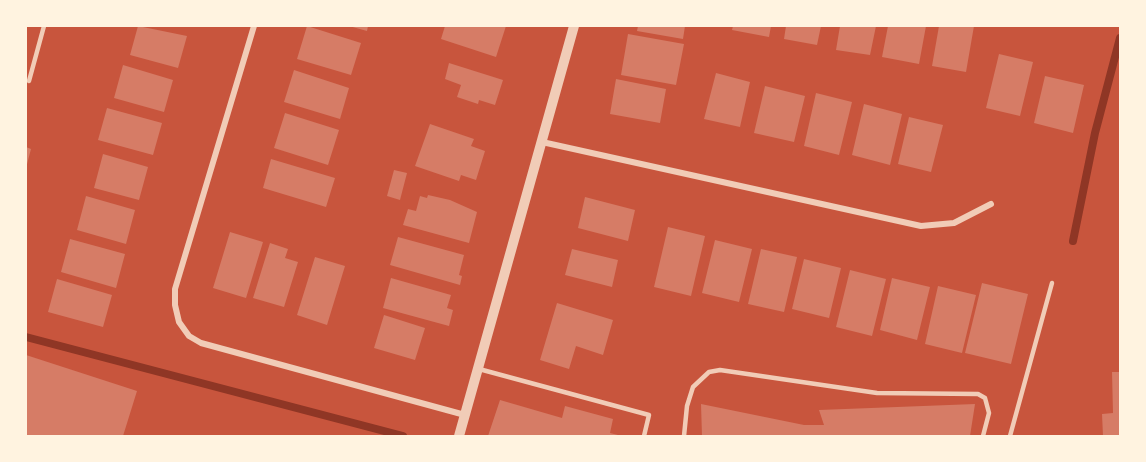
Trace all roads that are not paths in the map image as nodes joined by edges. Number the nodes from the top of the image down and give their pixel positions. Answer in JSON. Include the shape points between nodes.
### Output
{"nodes":[{"id":1,"x":44,"y":26,"type":"edge"},
{"id":2,"x":254,"y":26,"type":"edge"},
{"id":3,"x":574,"y":26,"type":"edge"},
{"id":4,"x":29,"y":81,"type":"dead end"},
{"id":5,"x":542,"y":142,"type":"junction"},
{"id":6,"x":991,"y":204,"type":"dead end"},
{"id":7,"x":1052,"y":283,"type":"dead end"},
{"id":8,"x":478,"y":369,"type":"junction"},
{"id":9,"x":465,"y":416,"type":"junction"},
{"id":10,"x":459,"y":436,"type":"edge"},
{"id":11,"x":644,"y":436,"type":"edge"},
{"id":12,"x":684,"y":436,"type":"edge"},
{"id":13,"x":983,"y":436,"type":"edge"},
{"id":14,"x":1011,"y":436,"type":"edge"}],
"edges":[{"from":1,"to":4,"type":"lane"},
{"from":2,"to":9,"type":"street","via":[[175,288],[179,321],[189,336],[201,343]]},
{"from":3,"to":5,"type":"street"},
{"from":5,"to":6,"type":"street","via":[[921,226],[954,223]]},
{"from":5,"to":8,"type":"street"},
{"from":7,"to":14,"type":"lane"},
{"from":8,"to":9,"type":"street"},
{"from":8,"to":11,"type":"lane","via":[[649,415]]},
{"from":9,"to":10,"type":"street"},
{"from":12,"to":13,"type":"lane","via":[[693,387],[709,372],[720,369],[877,393],[978,394],[985,398],[989,413]]}]}
